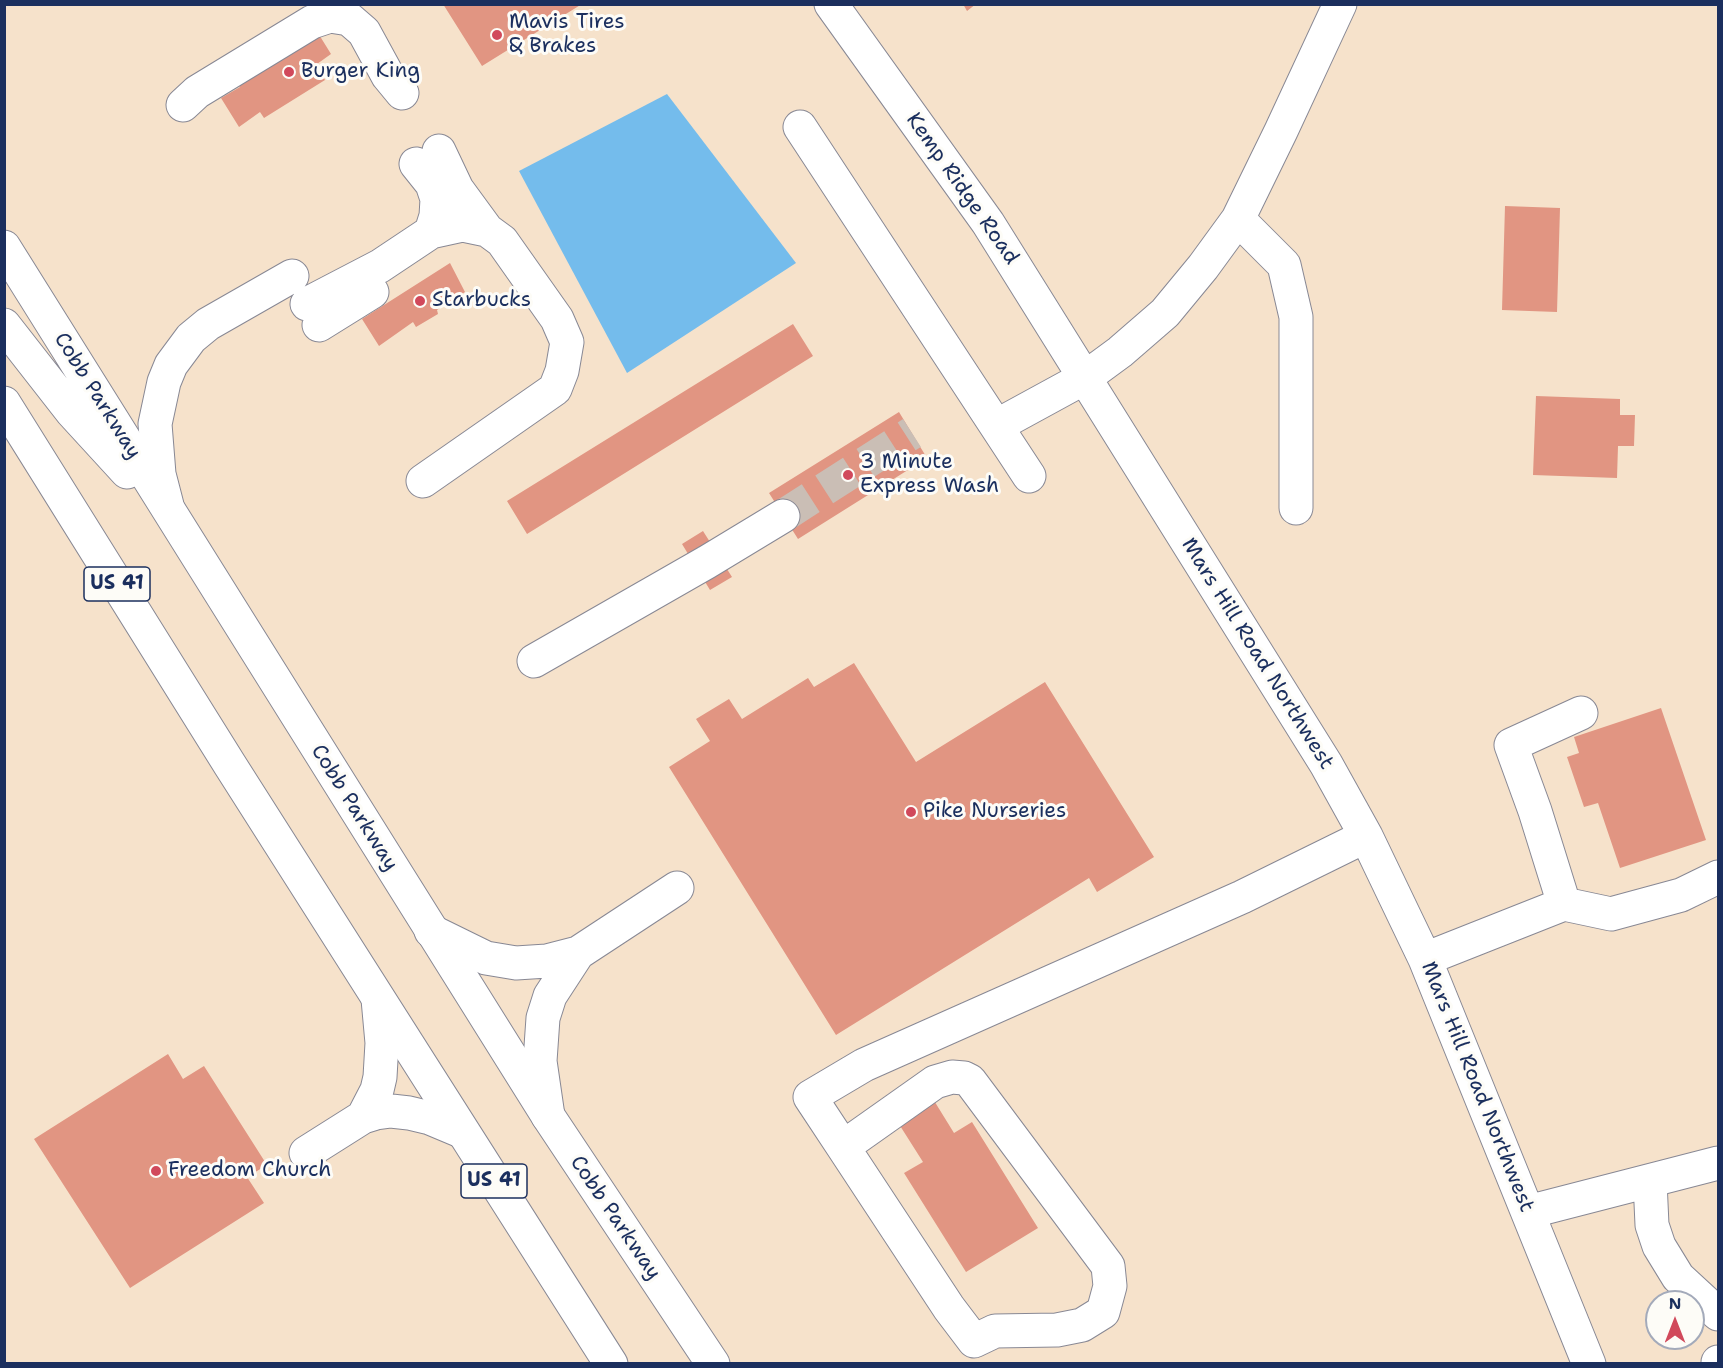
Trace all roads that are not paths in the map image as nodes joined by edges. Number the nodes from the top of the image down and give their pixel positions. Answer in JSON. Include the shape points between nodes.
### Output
{"nodes":[{"id":1,"x":831,"y":4,"type":"edge"},
{"id":2,"x":1340,"y":4,"type":"edge"},
{"id":3,"x":402,"y":93,"type":"dead end"},
{"id":4,"x":183,"y":105,"type":"dead end"},
{"id":5,"x":800,"y":126,"type":"dead end"},
{"id":6,"x":1238,"y":219,"type":"junction"},
{"id":7,"x":487,"y":230,"type":"junction"},
{"id":8,"x":431,"y":232,"type":"junction"},
{"id":9,"x":4,"y":247,"type":"edge"},
{"id":10,"x":306,"y":302,"type":"junction"},
{"id":11,"x":4,"y":325,"type":"edge"},
{"id":12,"x":1086,"y":377,"type":"junction"},
{"id":13,"x":4,"y":403,"type":"edge"},
{"id":14,"x":998,"y":425,"type":"junction"},
{"id":15,"x":1029,"y":476,"type":"dead end"},
{"id":16,"x":1296,"y":508,"type":"dead end"},
{"id":17,"x":169,"y":512,"type":"junction"},
{"id":18,"x":783,"y":516,"type":"tunnel mouth"},
{"id":19,"x":534,"y":661,"type":"dead end"},
{"id":20,"x":1581,"y":713,"type":"dead end"},
{"id":21,"x":1366,"y":836,"type":"junction"},
{"id":22,"x":1719,"y":877,"type":"edge"},
{"id":23,"x":677,"y":888,"type":"dead end"},
{"id":24,"x":1564,"y":904,"type":"junction"},
{"id":25,"x":431,"y":931,"type":"junction"},
{"id":26,"x":578,"y":954,"type":"junction"},
{"id":27,"x":1425,"y":959,"type":"junction"},
{"id":28,"x":378,"y":999,"type":"junction"},
{"id":29,"x":548,"y":1116,"type":"junction"},
{"id":30,"x":363,"y":1117,"type":"junction"},
{"id":31,"x":461,"y":1131,"type":"junction"},
{"id":32,"x":843,"y":1147,"type":"junction"},
{"id":33,"x":306,"y":1153,"type":"dead end"},
{"id":34,"x":1719,"y":1162,"type":"edge"},
{"id":35,"x":1650,"y":1181,"type":"junction"},
{"id":36,"x":1528,"y":1212,"type":"junction"},
{"id":37,"x":1719,"y":1314,"type":"edge"},
{"id":38,"x":982,"y":1352,"type":"edge"},
{"id":39,"x":611,"y":1364,"type":"edge"},
{"id":40,"x":713,"y":1364,"type":"edge"},
{"id":41,"x":1589,"y":1364,"type":"edge"}],
"edges":[{"from":1,"to":12,"type":"street","name":"Kemp Ridge Road","via":[[988,223]]},
{"from":2,"to":6,"type":"street"},
{"from":3,"to":4,"type":"street","via":[[364,32],[349,19],[330,16],[312,22],[197,92]]},
{"from":5,"to":14,"type":"street"},
{"from":6,"to":12,"type":"street","via":[[1165,313]]},
{"from":6,"to":16,"type":"street","via":[[1284,265],[1296,316]]},
{"from":7,"to":8,"type":"street","via":[[463,225]]},
{"from":7,"to":8,"type":"street","via":[[428,157],[437,199]]},
{"from":7,"to":10,"type":"street","via":[[502,241],[558,319],[567,342],[562,371],[555,389],[418,474],[548,374],[553,352],[548,326],[487,244],[459,239]]},
{"from":8,"to":10,"type":"street","via":[[380,266]]},
{"from":9,"to":17,"type":"street","name":"Cobb Parkway"},
{"from":10,"to":17,"type":"street","via":[[208,324],[190,338],[171,365],[155,424],[159,474]]},
{"from":11,"to":17,"type":"street","via":[[72,412]]},
{"from":12,"to":14,"type":"street"},
{"from":12,"to":21,"type":"street","name":"Mars Hill Road Northwest","via":[[1326,764]]},
{"from":13,"to":28,"type":"street","number":"US 41"},
{"from":14,"to":15,"type":"street"},
{"from":17,"to":25,"type":"street","name":"Cobb Parkway"},
{"from":18,"to":19,"type":"street"},
{"from":20,"to":24,"type":"street","via":[[1511,745]]},
{"from":21,"to":27,"type":"street","name":"Mars Hill Road Northwest"},
{"from":21,"to":32,"type":"street","via":[[1242,897],[864,1065],[810,1097]]},
{"from":22,"to":24,"type":"street","via":[[1681,895],[1611,914]]},
{"from":23,"to":26,"type":"street"},
{"from":24,"to":27,"type":"street"},
{"from":25,"to":26,"type":"street","via":[[486,958],[516,963]]},
{"from":25,"to":29,"type":"street","name":"Cobb Parkway"},
{"from":26,"to":29,"type":"street","via":[[550,996],[543,1018],[540,1061]]},
{"from":27,"to":36,"type":"street","name":"Mars Hill Road Northwest"},
{"from":28,"to":30,"type":"street","via":[[381,1077]]},
{"from":28,"to":31,"type":"street","number":"US 41"},
{"from":29,"to":40,"type":"street","name":"Cobb Parkway"},
{"from":30,"to":31,"type":"street","via":[[390,1111],[409,1113]]},
{"from":30,"to":33,"type":"street"},
{"from":31,"to":39,"type":"street","number":"US 41"},
{"from":32,"to":38,"type":"street"},
{"from":32,"to":38,"type":"street","via":[[935,1082],[964,1078],[1108,1266],[1110,1286],[1103,1312],[1082,1325],[1057,1330],[995,1331]]},
{"from":34,"to":35,"type":"street"},
{"from":35,"to":36,"type":"street"},
{"from":35,"to":37,"type":"street","via":[[1652,1225],[1659,1246],[1678,1277]]},
{"from":36,"to":41,"type":"street","name":"Mars Hill Road Northwest"}]}
